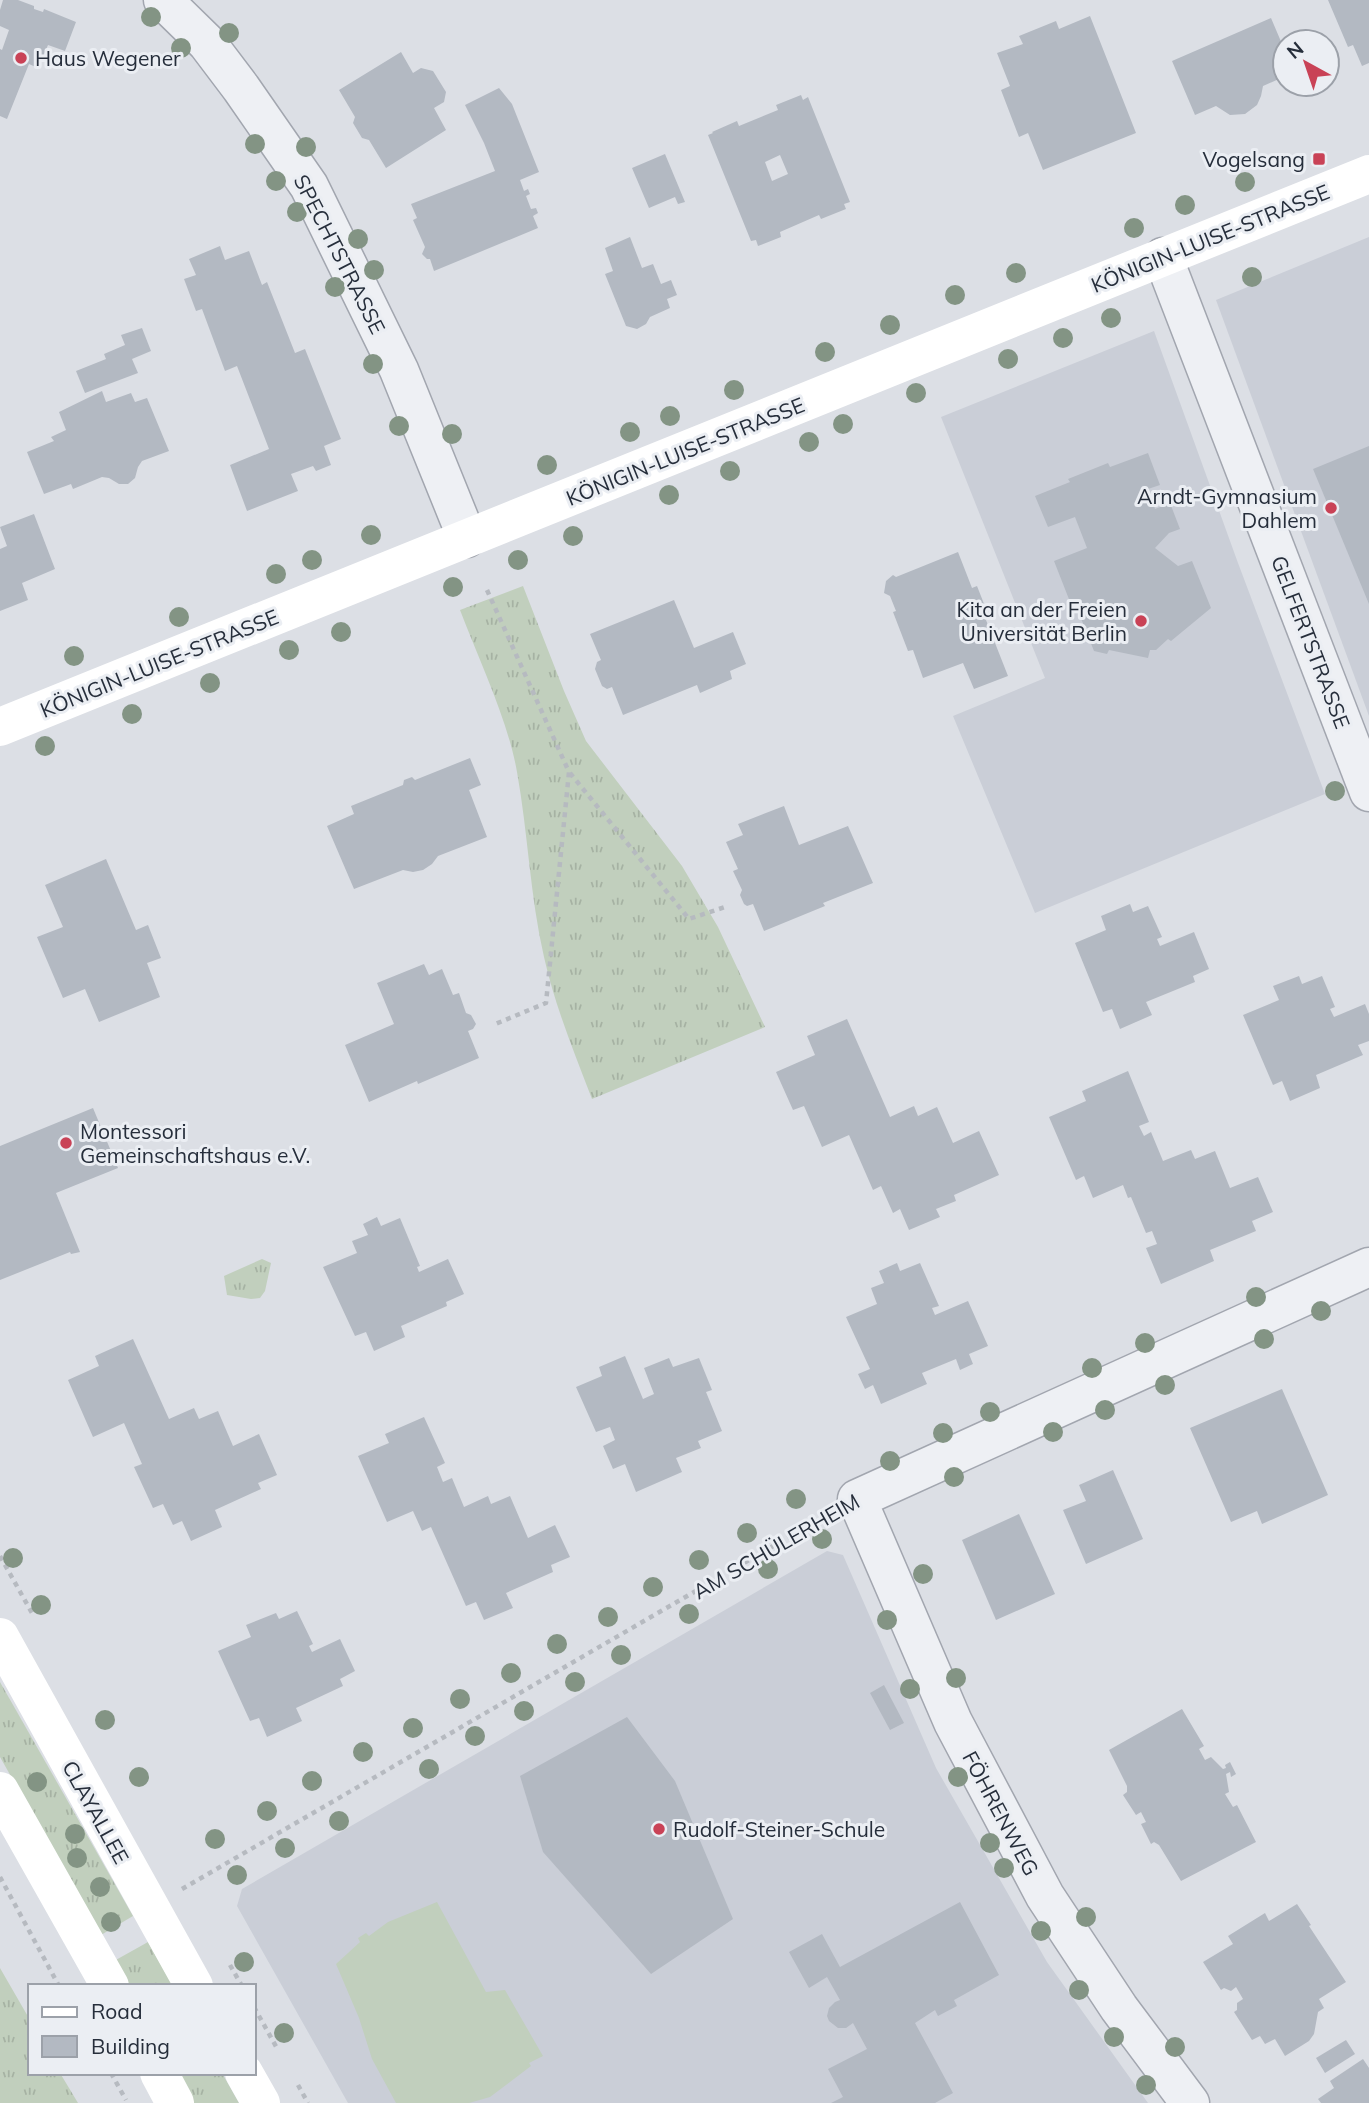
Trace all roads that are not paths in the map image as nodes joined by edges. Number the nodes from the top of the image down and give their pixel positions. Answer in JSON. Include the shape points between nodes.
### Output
{"nodes":[{"id":1,"x":163,"y":0,"type":"edge"},
{"id":2,"x":1369,"y":174,"type":"edge"},
{"id":3,"x":1163,"y":257,"type":"junction"},
{"id":4,"x":467,"y":538,"type":"junction"},
{"id":5,"x":0,"y":727,"type":"edge"},
{"id":6,"x":1369,"y":792,"type":"edge"},
{"id":7,"x":1369,"y":1267,"type":"edge"},
{"id":8,"x":857,"y":1499,"type":"joint"},
{"id":9,"x":0,"y":1637,"type":"edge"},
{"id":10,"x":0,"y":1791,"type":"edge"},
{"id":11,"x":109,"y":1984,"type":"edge"},
{"id":12,"x":193,"y":1984,"type":"edge"},
{"id":13,"x":160,"y":2075,"type":"edge"},
{"id":14,"x":245,"y":2075,"type":"edge"},
{"id":15,"x":175,"y":2103,"type":"edge"},
{"id":16,"x":261,"y":2103,"type":"edge"},
{"id":17,"x":1190,"y":2103,"type":"edge"}],
"edges":[{"from":1,"to":4,"type":"street","name":"SPECHTSTRASSE","via":[[207,43],[309,186],[399,370]]},
{"from":2,"to":3,"type":"main road","name":"KÖNIGIN-LUISE-STRASSE"},
{"from":3,"to":4,"type":"main road","name":"KÖNIGIN-LUISE-STRASSE"},
{"from":3,"to":6,"type":"street","name":"GELFERTSTRASSE"},
{"from":4,"to":5,"type":"main road","name":"KÖNIGIN-LUISE-STRASSE"},
{"from":7,"to":8,"type":"street","name":"AM SCHÜLERHEIM"},
{"from":8,"to":17,"type":"street","name":"FÖHRENWEG","via":[[953,1722],[1045,1896],[1119,2008]]},
{"from":9,"to":12,"type":"main road","name":"CLAYALLEE"},
{"from":10,"to":11,"type":"main road"},
{"from":13,"to":15,"type":"main road"},
{"from":14,"to":16,"type":"main road"}]}
